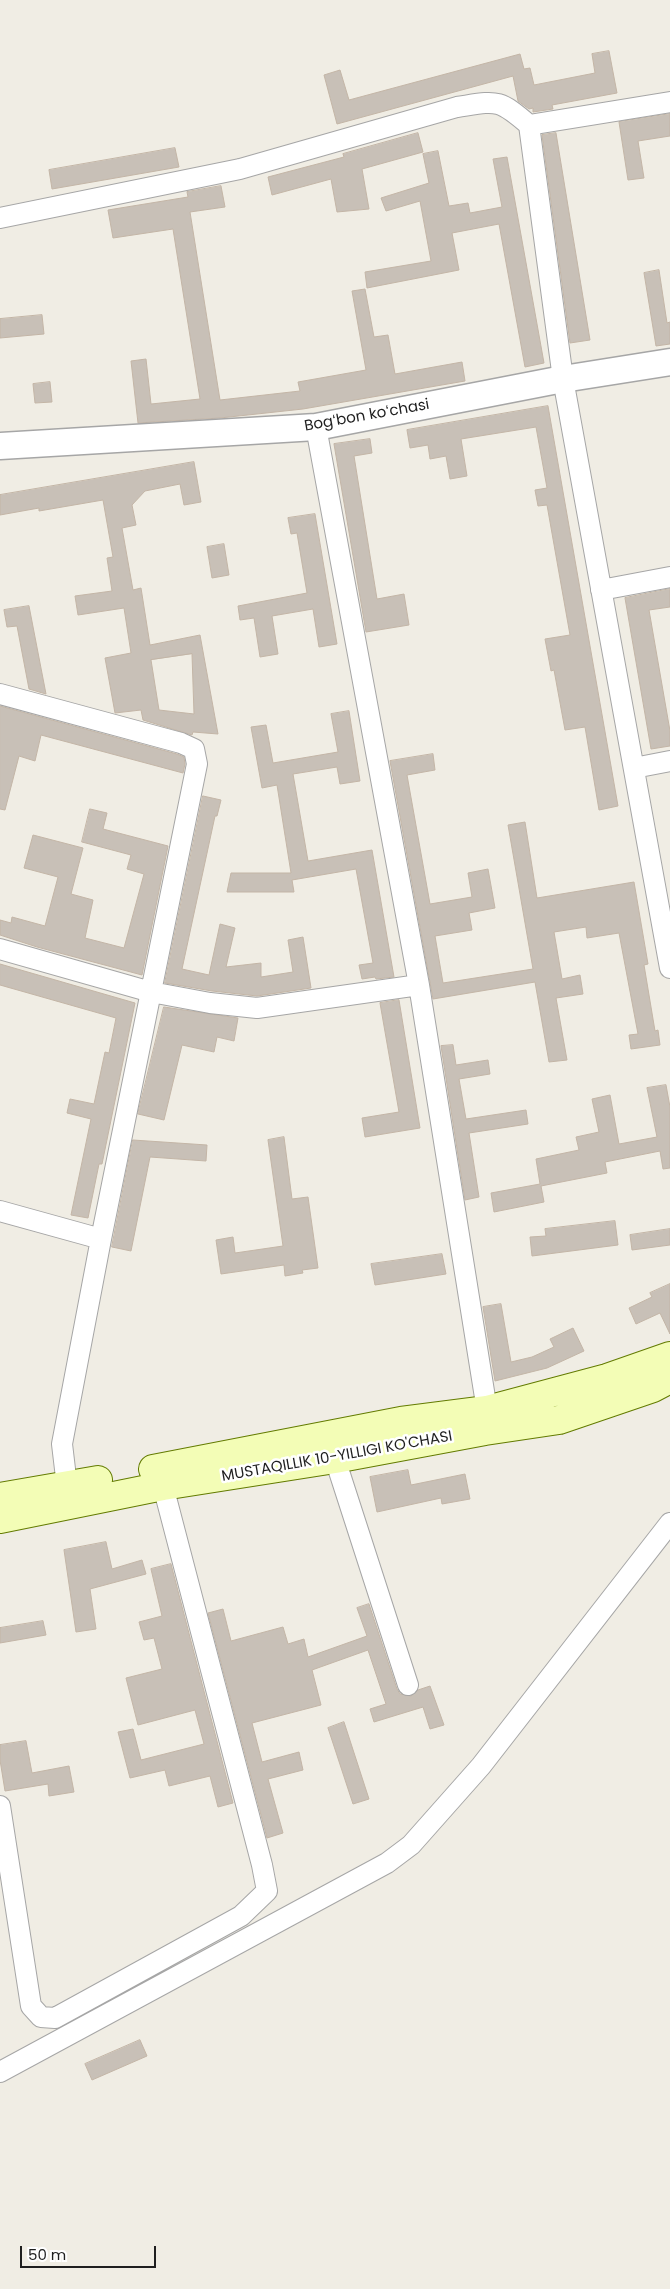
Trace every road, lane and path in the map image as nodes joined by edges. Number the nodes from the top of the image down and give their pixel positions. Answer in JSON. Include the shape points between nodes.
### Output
{"nodes":[{"id":1,"x":670,"y":102,"type":"edge"},
{"id":2,"x":529,"y":125,"type":"junction"},
{"id":3,"x":0,"y":218,"type":"edge"},
{"id":4,"x":670,"y":362,"type":"edge"},
{"id":5,"x":563,"y":379,"type":"junction"},
{"id":6,"x":316,"y":427,"type":"junction"},
{"id":7,"x":0,"y":446,"type":"edge"},
{"id":8,"x":670,"y":577,"type":"edge"},
{"id":9,"x":601,"y":590,"type":"junction"},
{"id":10,"x":0,"y":694,"type":"edge"},
{"id":11,"x":670,"y":761,"type":"edge"},
{"id":12,"x":634,"y":768,"type":"junction"},
{"id":13,"x":0,"y":949,"type":"edge"},
{"id":14,"x":670,"y":968,"type":"edge"},
{"id":15,"x":419,"y":984,"type":"junction"},
{"id":16,"x":151,"y":992,"type":"junction"},
{"id":17,"x":0,"y":1211,"type":"edge"},
{"id":18,"x":101,"y":1239,"type":"junction"},
{"id":19,"x":670,"y":1356,"type":"edge"},
{"id":20,"x":670,"y":1380,"type":"edge"},
{"id":21,"x":487,"y":1410,"type":"junction"},
{"id":22,"x":335,"y":1459,"type":"junction"},
{"id":23,"x":68,"y":1486,"type":"junction"},
{"id":24,"x":163,"y":1486,"type":"junction"},
{"id":25,"x":0,"y":1497,"type":"edge"},
{"id":26,"x":0,"y":1519,"type":"edge"},
{"id":27,"x":670,"y":1523,"type":"edge"},
{"id":28,"x":408,"y":1686,"type":"dead end"},
{"id":29,"x":0,"y":1806,"type":"edge"},
{"id":30,"x":0,"y":2072,"type":"edge"}],
"edges":[{"from":1,"to":2,"type":"street"},
{"from":2,"to":3,"type":"street","via":[[508,106],[491,102],[457,107],[240,169]]},
{"from":2,"to":5,"type":"street"},
{"from":4,"to":5,"type":"street","name":"Bogʻbon koʻchasi"},
{"from":5,"to":6,"type":"street","name":"Bogʻbon koʻchasi"},
{"from":5,"to":9,"type":"street"},
{"from":6,"to":7,"type":"street","name":"Bogʻbon koʻchasi"},
{"from":6,"to":15,"type":"street"},
{"from":8,"to":9,"type":"street"},
{"from":9,"to":12,"type":"street"},
{"from":10,"to":16,"type":"street","via":[[194,749],[197,764]]},
{"from":11,"to":12,"type":"street"},
{"from":12,"to":14,"type":"street"},
{"from":13,"to":16,"type":"street"},
{"from":15,"to":16,"type":"street","via":[[257,1008]]},
{"from":15,"to":21,"type":"street"},
{"from":16,"to":18,"type":"street"},
{"from":17,"to":18,"type":"street"},
{"from":18,"to":23,"type":"street","via":[[62,1444]]},
{"from":19,"to":21,"type":"main road","name":"MUSTAQILLIK 10-YILLIGI KO'CHASI","via":[[607,1378]]},
{"from":20,"to":22,"type":"main road","name":"MUSTAQILLIK 10-YILLIGI KO'CHASI","via":[[559,1420]]},
{"from":21,"to":23,"type":"main road","name":"MUSTAQILLIK 10-YILLIGI KO'CHASI","via":[[401,1421]]},
{"from":22,"to":24,"type":"main road","name":"MUSTAQILLIK 10-YILLIGI KO'CHASI"},
{"from":22,"to":28,"type":"street"},
{"from":23,"to":25,"type":"main road","name":"MUSTAQILLIK 10-YILLIGI KO'CHASI"},
{"from":24,"to":26,"type":"main road","name":"MUSTAQILLIK 10-YILLIGI KO'CHASI"},
{"from":24,"to":29,"type":"street","via":[[267,1891],[240,1916],[55,2018],[41,2017],[31,2006]]},
{"from":27,"to":30,"type":"street","via":[[481,1766],[411,1845],[387,1863]]}]}
